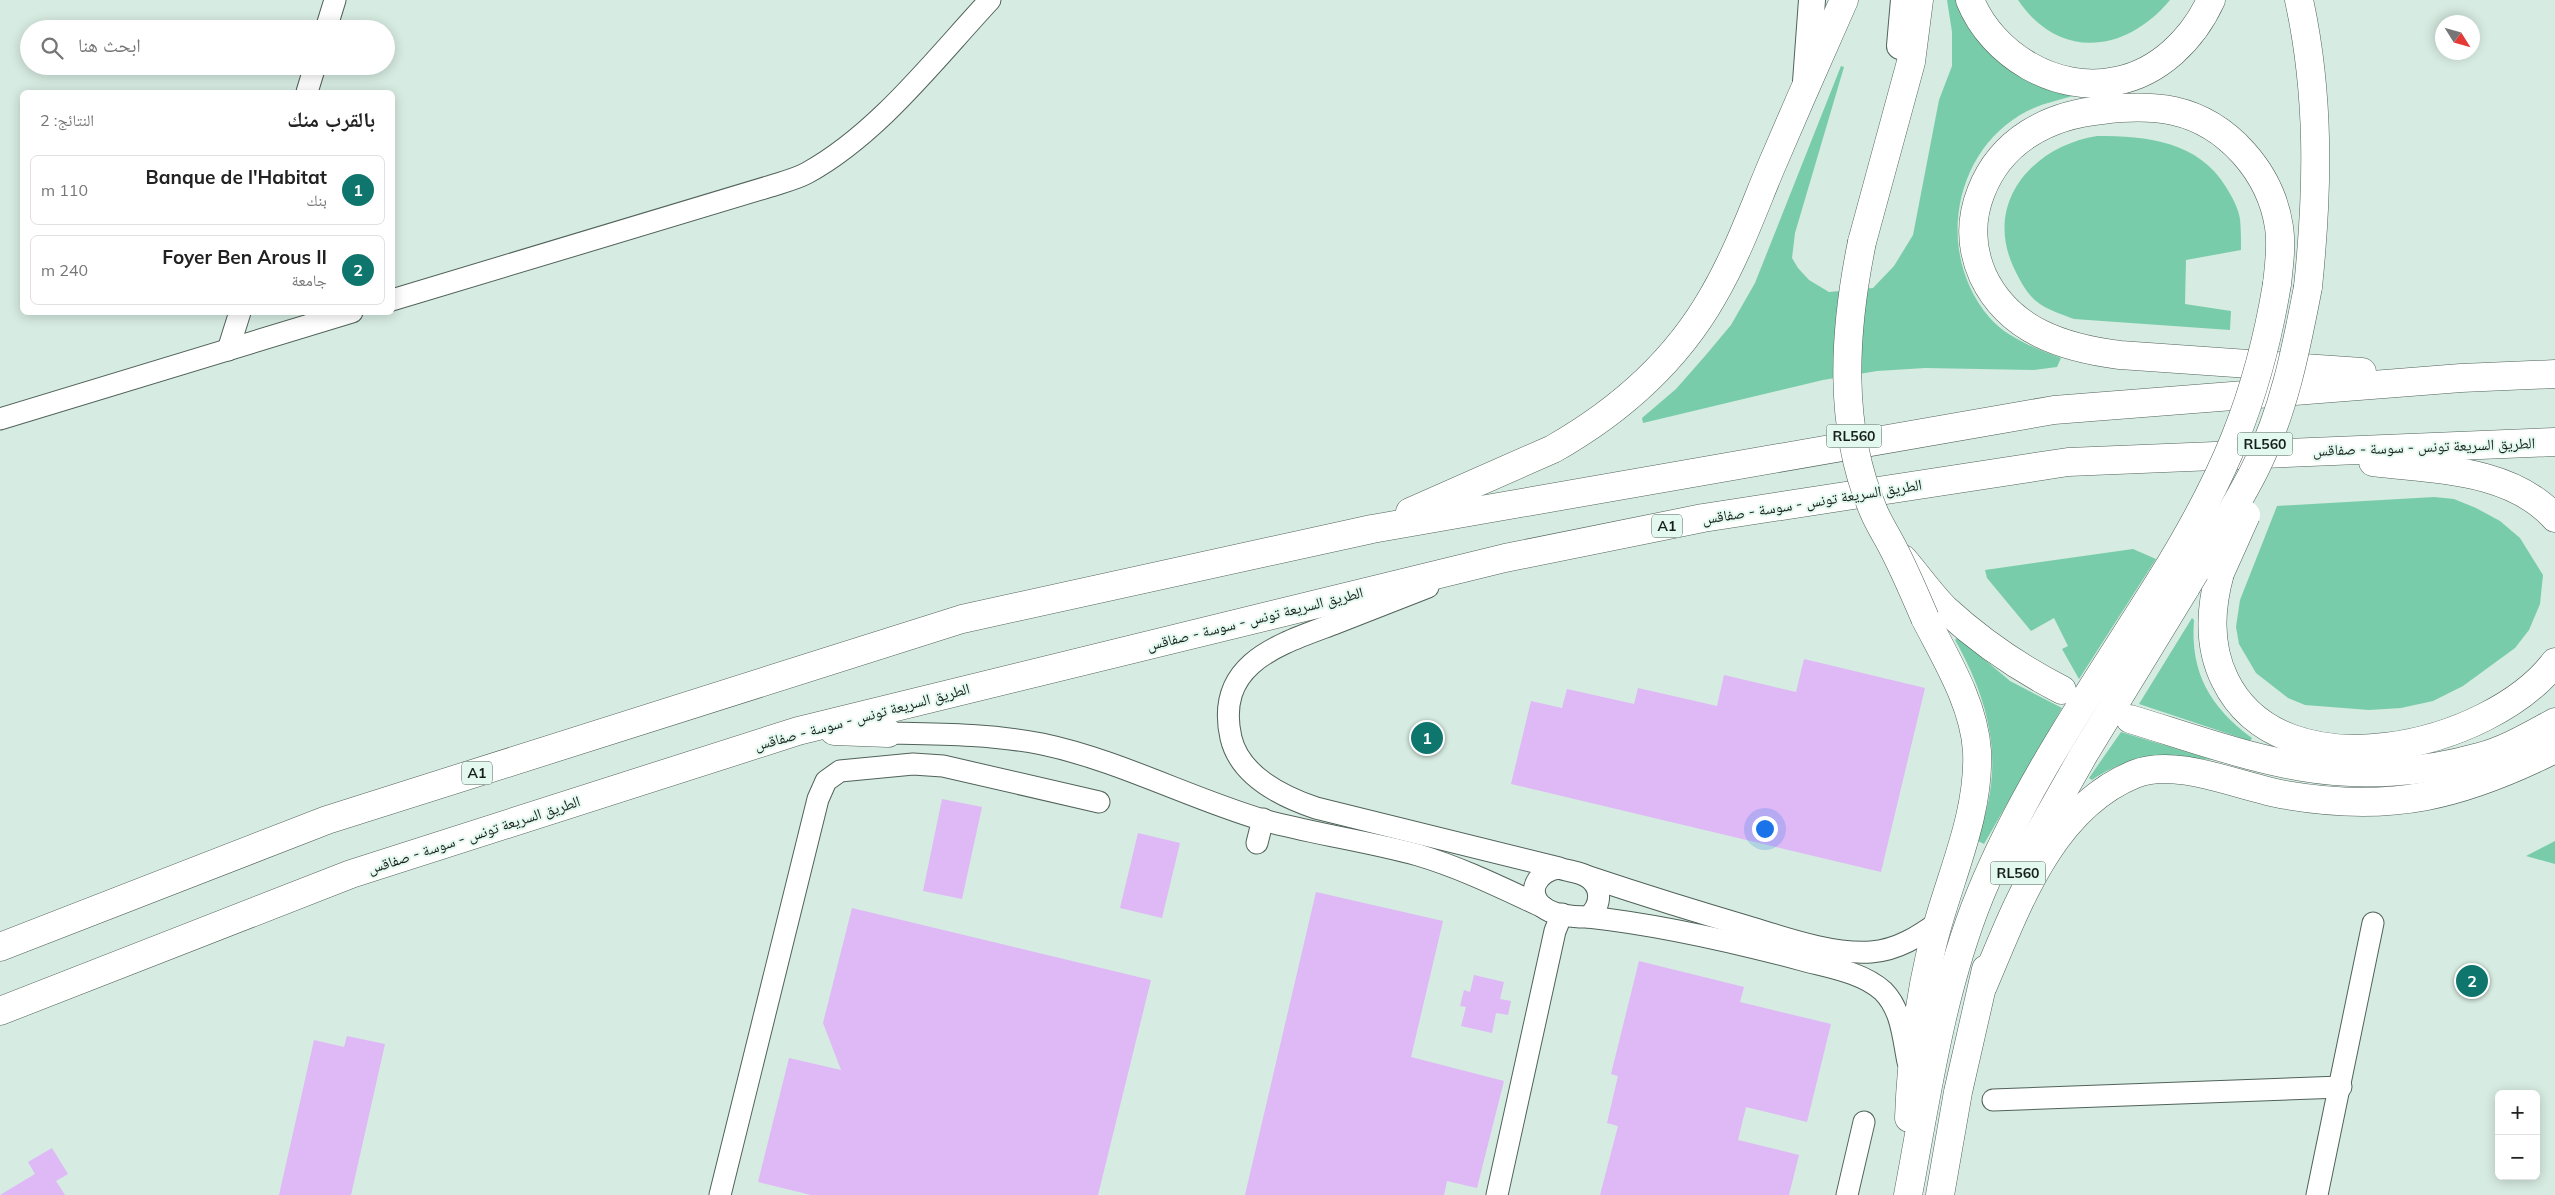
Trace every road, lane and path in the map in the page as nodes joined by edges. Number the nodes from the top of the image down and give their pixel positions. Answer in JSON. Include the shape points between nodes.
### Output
{"nodes":[{"id":1,"x":335,"y":0,"type":"edge"},
{"id":2,"x":990,"y":0,"type":"edge"},
{"id":3,"x":1812,"y":0,"type":"edge"},
{"id":4,"x":1844,"y":0,"type":"edge"},
{"id":5,"x":1904,"y":0,"type":"edge"},
{"id":6,"x":1920,"y":0,"type":"edge"},
{"id":7,"x":1970,"y":0,"type":"edge"},
{"id":8,"x":2211,"y":0,"type":"edge"},
{"id":9,"x":2299,"y":0,"type":"edge"},
{"id":10,"x":329,"y":20,"type":"edge"},
{"id":11,"x":312,"y":75,"type":"edge"},
{"id":12,"x":1805,"y":87,"type":"junction"},
{"id":13,"x":308,"y":90,"type":"edge"},
{"id":14,"x":1899,"y":107,"type":"junction"},
{"id":15,"x":395,"y":299,"type":"edge"},
{"id":16,"x":239,"y":315,"type":"edge"},
{"id":17,"x":342,"y":315,"type":"edge"},
{"id":18,"x":228,"y":350,"type":"junction"},
{"id":19,"x":2555,"y":374,"type":"edge"},
{"id":20,"x":2461,"y":378,"type":"junction"},
{"id":21,"x":0,"y":419,"type":"edge"},
{"id":22,"x":2272,"y":428,"type":"junction"},
{"id":23,"x":2555,"y":442,"type":"edge"},
{"id":24,"x":2294,"y":451,"type":"junction"},
{"id":25,"x":2555,"y":518,"type":"edge"},
{"id":26,"x":1372,"y":529,"type":"junction"},
{"id":27,"x":1505,"y":558,"type":"junction"},
{"id":28,"x":2174,"y":583,"type":"junction"},
{"id":29,"x":1935,"y":613,"type":"junction"},
{"id":30,"x":2555,"y":662,"type":"edge"},
{"id":31,"x":2062,"y":690,"type":"dead end"},
{"id":32,"x":2130,"y":719,"type":"dead end"},
{"id":33,"x":2555,"y":722,"type":"edge"},
{"id":34,"x":798,"y":731,"type":"junction"},
{"id":35,"x":888,"y":732,"type":"joint"},
{"id":36,"x":2555,"y":749,"type":"edge"},
{"id":37,"x":1099,"y":802,"type":"dead end"},
{"id":38,"x":1263,"y":819,"type":"junction"},
{"id":39,"x":1257,"y":843,"type":"dead end"},
{"id":40,"x":1559,"y":868,"type":"junction"},
{"id":41,"x":1586,"y":876,"type":"junction"},
{"id":42,"x":1553,"y":911,"type":"junction"},
{"id":43,"x":1588,"y":917,"type":"junction"},
{"id":44,"x":1940,"y":921,"type":"junction"},
{"id":45,"x":2373,"y":923,"type":"dead end"},
{"id":46,"x":0,"y":948,"type":"edge"},
{"id":47,"x":1983,"y":986,"type":"junction"},
{"id":48,"x":0,"y":1011,"type":"edge"},
{"id":49,"x":1910,"y":1075,"type":"junction"},
{"id":50,"x":2341,"y":1087,"type":"junction"},
{"id":51,"x":1992,"y":1100,"type":"dead end"},
{"id":52,"x":1864,"y":1122,"type":"dead end"},
{"id":53,"x":720,"y":1195,"type":"edge"},
{"id":54,"x":1497,"y":1195,"type":"edge"},
{"id":55,"x":1847,"y":1195,"type":"edge"},
{"id":56,"x":1907,"y":1195,"type":"edge"},
{"id":57,"x":1940,"y":1195,"type":"edge"},
{"id":58,"x":2317,"y":1195,"type":"edge"}],
"edges":[{"from":1,"to":10,"type":"street"},
{"from":2,"to":15,"type":"street","via":[[867,132],[806,174]]},
{"from":3,"to":12,"type":"main road"},
{"from":4,"to":12,"type":"highway"},
{"from":5,"to":14,"type":"main road","via":[[1898,71]]},
{"from":6,"to":14,"type":"highway","via":[[1911,62]]},
{"from":7,"to":8,"type":"highway","via":[[1991,35],[2019,60],[2054,77],[2095,83],[2116,82],[2134,76],[2168,57],[2195,29]]},
{"from":9,"to":22,"type":"highway","number":"RL560","bridge":true,"via":[[2313,89],[2316,215],[2308,287],[2288,380]]},
{"from":11,"to":13,"type":"street"},
{"from":12,"to":26,"type":"highway","via":[[1726,272],[1698,319],[1663,364],[1620,404],[1553,449]]},
{"from":14,"to":29,"type":"highway","number":"RL560","bridge":true,"via":[[1862,242],[1852,292],[1847,336],[1847,381],[1860,469],[1874,512]]},
{"from":16,"to":18,"type":"street"},
{"from":17,"to":18,"type":"street"},
{"from":18,"to":21,"type":"street"},
{"from":19,"to":20,"type":"highway","number":"A1"},
{"from":20,"to":26,"type":"highway","number":"A1","via":[[2054,410]]},
{"from":20,"to":28,"type":"highway","bridge":true,"via":[[2120,356],[2085,351],[2033,331],[1992,295],[1974,250],[1978,199],[1985,181],[2006,151],[2020,138],[2053,121],[2089,111],[2142,108],[2174,111],[2208,124],[2224,135],[2263,180],[2276,212],[2280,260],[2262,362],[2236,440],[2194,527]]},
{"from":22,"to":28,"type":"highway","number":"RL560","bridge":true,"via":[[2255,468]]},
{"from":22,"to":30,"type":"highway","bridge":true,"via":[[2265,468],[2255,497],[2220,573],[2212,618],[2214,648],[2228,687],[2263,725],[2298,742],[2316,746],[2367,748],[2418,741],[2472,722],[2516,699]]},
{"from":23,"to":24,"type":"highway","name":"الطريق السريعة تونس - سوسة - صفاقس","number":"A1"},
{"from":24,"to":25,"type":"highway","via":[[2467,474],[2522,491]]},
{"from":24,"to":27,"type":"highway","name":"الطريق السريعة تونس - سوسة - صفاقس","number":"A1","via":[[2068,462],[1703,518]]},
{"from":26,"to":46,"type":"highway","number":"A1","via":[[962,619],[327,820]]},
{"from":27,"to":34,"type":"highway","name":"الطريق السريعة تونس - سوسة - صفاقس","number":"A1"},
{"from":27,"to":40,"type":"street","via":[[1268,650],[1247,668],[1234,690],[1228,716],[1229,729],[1232,741],[1247,765],[1280,795],[1316,808]]},
{"from":28,"to":47,"type":"highway","number":"RL560","via":[[2028,848],[1991,944]]},
{"from":28,"to":56,"type":"highway","via":[[2035,782],[1997,855],[1964,937],[1942,1018]]},
{"from":29,"to":31,"type":"highway"},
{"from":29,"to":44,"type":"highway","number":"RL560","via":[[1970,716],[1977,750],[1969,816]]},
{"from":32,"to":33,"type":"highway","via":[[2251,755],[2302,767],[2348,772],[2435,767],[2481,757]]},
{"from":34,"to":35,"type":"highway"},
{"from":34,"to":48,"type":"highway","name":"الطريق السريعة تونس - سوسة - صفاقس","number":"A1","via":[[351,874]]},
{"from":35,"to":38,"type":"street","via":[[980,735],[1042,744]]},
{"from":36,"to":47,"type":"highway","via":[[2480,782],[2440,794],[2386,803],[2339,802],[2285,795],[2164,768],[2136,774],[2085,805],[2050,846],[2016,910]]},
{"from":37,"to":53,"type":"street","via":[[930,764],[897,764],[840,771],[826,781],[816,809]]},
{"from":38,"to":39,"type":"street"},
{"from":38,"to":42,"type":"street","via":[[1418,855],[1468,872]]},
{"from":40,"to":41,"type":"street"},
{"from":40,"to":42,"type":"street","via":[[1544,872],[1538,878],[1535,894]]},
{"from":41,"to":43,"type":"street","via":[[1594,882],[1599,897],[1594,912]]},
{"from":41,"to":44,"type":"street","via":[[1680,908],[1792,940],[1850,951],[1872,952],[1894,947],[1916,938]]},
{"from":42,"to":43,"type":"street"},
{"from":42,"to":54,"type":"street","via":[[1555,931]]},
{"from":43,"to":49,"type":"street","via":[[1722,938],[1866,980],[1883,991],[1895,1008]]},
{"from":44,"to":49,"type":"highway","number":"RL560","via":[[1925,981]]},
{"from":45,"to":50,"type":"street"},
{"from":47,"to":57,"type":"highway","number":"RL560","via":[[1958,1092]]},
{"from":49,"to":56,"type":"highway","number":"RL560"},
{"from":50,"to":51,"type":"street"},
{"from":50,"to":58,"type":"street"},
{"from":52,"to":55,"type":"street"}]}
